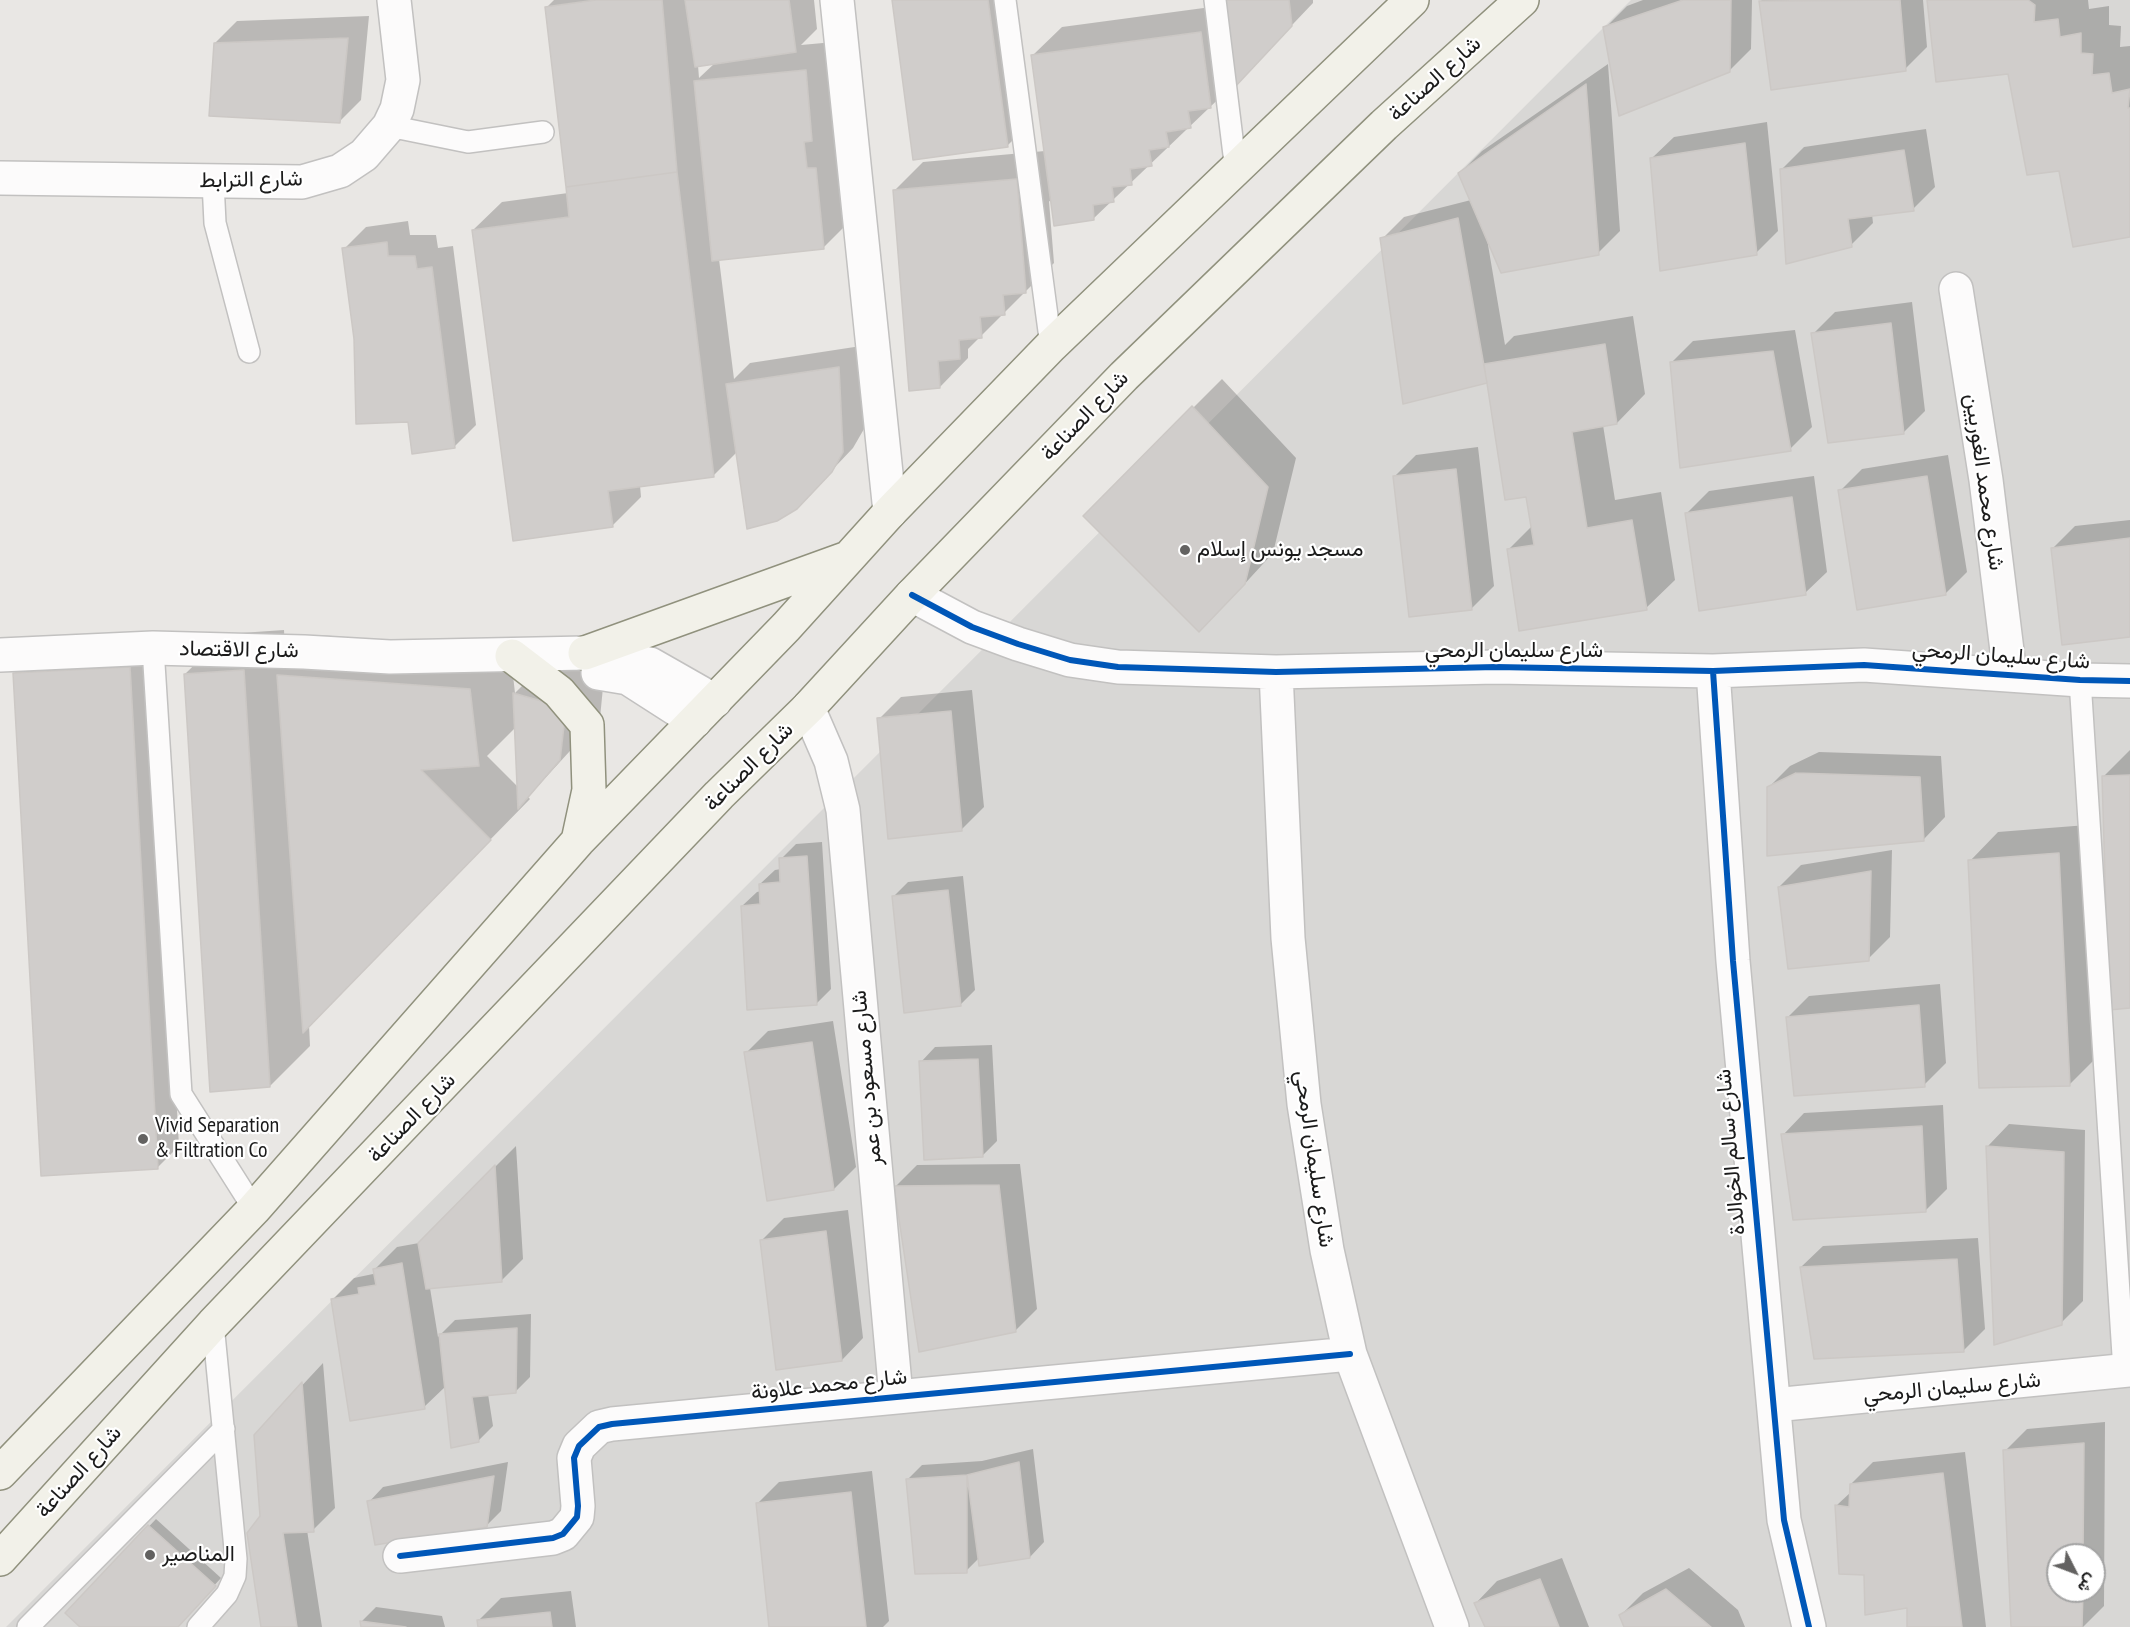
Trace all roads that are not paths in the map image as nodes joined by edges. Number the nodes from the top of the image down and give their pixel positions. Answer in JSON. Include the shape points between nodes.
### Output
{"nodes":[{"id":1,"x":394,"y":0,"type":"edge"},
{"id":2,"x":837,"y":0,"type":"edge"},
{"id":3,"x":1005,"y":0,"type":"edge"},
{"id":4,"x":1215,"y":0,"type":"edge"},
{"id":5,"x":1412,"y":0,"type":"edge"},
{"id":6,"x":1522,"y":0,"type":"edge"},
{"id":7,"x":389,"y":126,"type":"junction"},
{"id":8,"x":543,"y":132,"type":"dead end"},
{"id":9,"x":1236,"y":171,"type":"junction"},
{"id":10,"x":0,"y":178,"type":"edge"},
{"id":11,"x":213,"y":182,"type":"junction"},
{"id":12,"x":1956,"y":289,"type":"dead end"},
{"id":13,"x":1051,"y":346,"type":"junction"},
{"id":14,"x":249,"y":352,"type":"dead end"},
{"id":15,"x":890,"y":512,"type":"junction"},
{"id":16,"x":846,"y":559,"type":"junction"},
{"id":17,"x":912,"y":595,"type":"junction"},
{"id":18,"x":153,"y":648,"type":"junction"},
{"id":19,"x":585,"y":653,"type":"junction"},
{"id":20,"x":477,"y":654,"type":"junction"},
{"id":21,"x":0,"y":655,"type":"edge"},
{"id":22,"x":512,"y":656,"type":"junction"},
{"id":23,"x":1713,"y":671,"type":"junction"},
{"id":24,"x":1276,"y":672,"type":"junction"},
{"id":25,"x":2010,"y":675,"type":"junction"},
{"id":26,"x":2080,"y":680,"type":"junction"},
{"id":27,"x":2130,"y":681,"type":"edge"},
{"id":28,"x":808,"y":708,"type":"junction"},
{"id":29,"x":705,"y":711,"type":"junction"},
{"id":30,"x":782,"y":734,"type":"junction"},
{"id":31,"x":831,"y":761,"type":"junction"},
{"id":32,"x":579,"y":841,"type":"junction"},
{"id":33,"x":254,"y":1209,"type":"junction"},
{"id":34,"x":213,"y":1324,"type":"junction"},
{"id":35,"x":1350,"y":1354,"type":"junction"},
{"id":36,"x":2127,"y":1371,"type":"edge"},
{"id":37,"x":896,"y":1396,"type":"junction"},
{"id":38,"x":1774,"y":1405,"type":"junction"},
{"id":39,"x":224,"y":1429,"type":"junction"},
{"id":40,"x":0,"y":1473,"type":"edge"},
{"id":41,"x":400,"y":1556,"type":"dead end"},
{"id":42,"x":0,"y":1559,"type":"edge"},
{"id":43,"x":1806,"y":1617,"type":"edge"},
{"id":44,"x":28,"y":1627,"type":"edge"},
{"id":45,"x":198,"y":1627,"type":"edge"},
{"id":46,"x":1452,"y":1627,"type":"edge"},
{"id":47,"x":1831,"y":1627,"type":"edge"}],
"edges":[{"from":1,"to":7,"type":"street","name":"شارع الترابط","via":[[403,80]]},
{"from":2,"to":15,"type":"street"},
{"from":3,"to":13,"type":"lane"},
{"from":4,"to":9,"type":"lane"},
{"from":5,"to":9,"type":"main road"},
{"from":6,"to":17,"type":"main road","name":"شارع الصناعة","via":[[1384,125],[1124,376]]},
{"from":7,"to":8,"type":"lane","via":[[468,142]]},
{"from":7,"to":11,"type":"street","name":"شارع الترابط","via":[[364,155],[340,171],[303,182]]},
{"from":9,"to":13,"type":"main road"},
{"from":10,"to":11,"type":"street","name":"شارع الترابط"},
{"from":11,"to":14,"type":"lane","via":[[215,223]]},
{"from":12,"to":25,"type":"street","name":"شارع محمد الغوريين","via":[[1986,480]]},
{"from":13,"to":15,"type":"main road"},
{"from":15,"to":16,"type":"main road"},
{"from":16,"to":19,"type":"main road"},
{"from":16,"to":29,"type":"main road"},
{"from":17,"to":24,"type":"street","name":"شارع سليمان الرمحي","via":[[972,627],[1070,660],[1118,667]]},
{"from":17,"to":28,"type":"main road","name":"شارع الصناعة"},
{"from":18,"to":20,"type":"street","name":"شارع الاقتصاد","via":[[390,657]]},
{"from":18,"to":21,"type":"street","name":"شارع الاقتصاد"},
{"from":18,"to":33,"type":"lane","via":[[181,1094]]},
{"from":19,"to":20,"type":"street","name":"شارع الاقتصاد"},
{"from":19,"to":29,"type":"street","name":"شارع الاقتصاد","via":[[650,664]]},
{"from":20,"to":22,"type":"street","name":"شارع الاقتصاد"},
{"from":22,"to":29,"type":"street","name":"شارع الاقتصاد","via":[[628,678]]},
{"from":22,"to":32,"type":"main road","via":[[559,692],[587,725],[589,790]]},
{"from":23,"to":24,"type":"street","name":"شارع سليمان الرمحي","via":[[1496,667]]},
{"from":23,"to":25,"type":"street","name":"شارع سليمان الرمحي","via":[[1864,665]]},
{"from":23,"to":38,"type":"street","name":"شارع سالم الخوالدة","via":[[1734,973]]},
{"from":24,"to":35,"type":"street","name":"شارع سليمان الرمحي","via":[[1288,938],[1304,1104]]},
{"from":25,"to":26,"type":"street","name":"شارع سليمان الرمحي"},
{"from":26,"to":27,"type":"street","name":"شارع سليمان الرمحي"},
{"from":26,"to":36,"type":"lane"},
{"from":28,"to":30,"type":"main road","name":"شارع الصناعة"},
{"from":28,"to":31,"type":"street","name":"شارع مسعود بن عمر"},
{"from":29,"to":32,"type":"main road"},
{"from":30,"to":31,"type":"street"},
{"from":30,"to":34,"type":"main road","name":"شارع الصناعة","via":[[719,795]]},
{"from":31,"to":37,"type":"street","name":"شارع مسعود بن عمر","via":[[843,810]]},
{"from":32,"to":33,"type":"main road"},
{"from":33,"to":40,"type":"main road"},
{"from":34,"to":39,"type":"lane"},
{"from":34,"to":42,"type":"main road","name":"شارع الصناعة"},
{"from":35,"to":37,"type":"street","name":"شارع محمد علاونة"},
{"from":35,"to":46,"type":"street","name":"شارع سليمان الرمحي"},
{"from":36,"to":38,"type":"street","name":"شارع سليمان الرمحي"},
{"from":37,"to":41,"type":"street","name":"شارع محمد علاونة","via":[[599,1427],[579,1446],[574,1458],[577,1517],[563,1534]]},
{"from":38,"to":43,"type":"street","name":"شارع سالم الخوالدة","via":[[1784,1520]]},
{"from":39,"to":44,"type":"lane"},
{"from":39,"to":45,"type":"lane","via":[[235,1576],[227,1594]]},
{"from":43,"to":47,"type":"street"}]}
